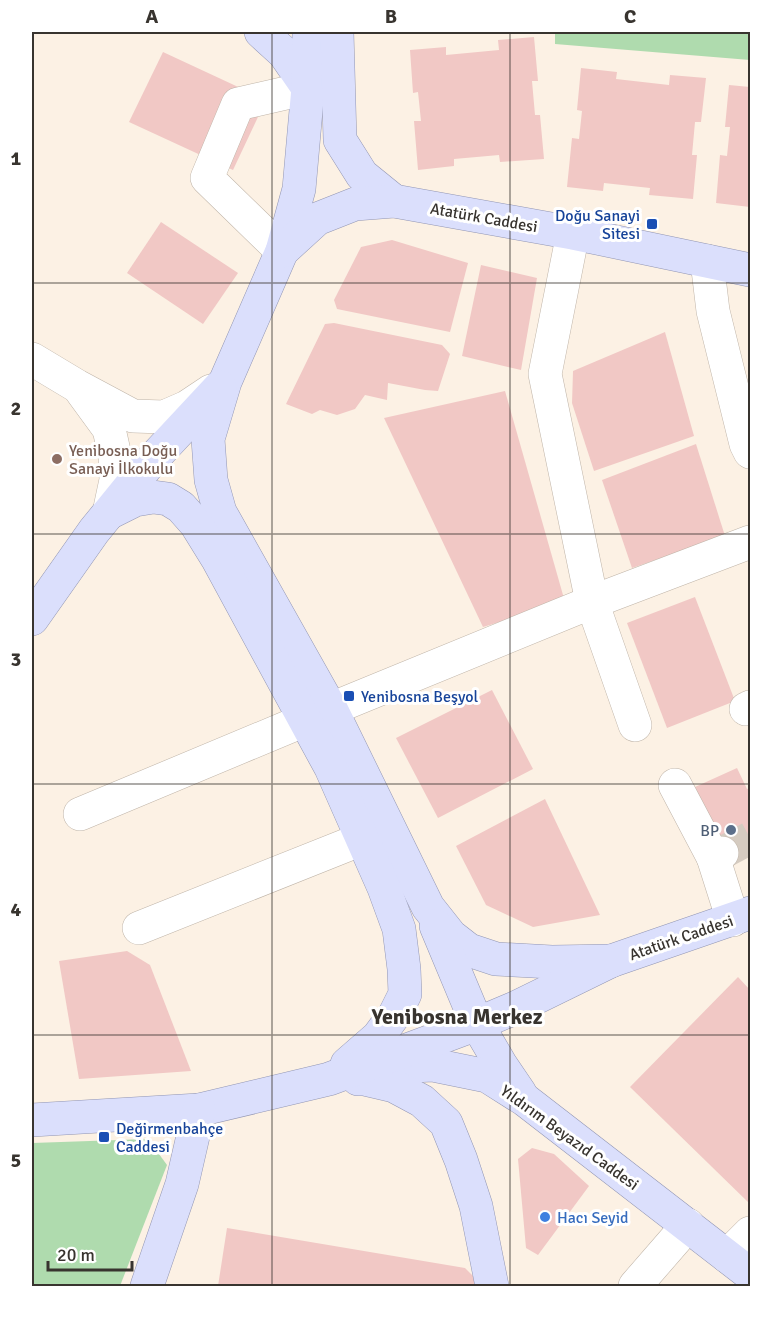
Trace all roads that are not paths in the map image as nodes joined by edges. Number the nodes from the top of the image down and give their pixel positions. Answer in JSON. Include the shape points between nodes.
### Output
{"nodes":[{"id":1,"x":261,"y":32,"type":"edge"},
{"id":2,"x":309,"y":32,"type":"edge"},
{"id":3,"x":337,"y":32,"type":"edge"},
{"id":4,"x":308,"y":88,"type":"junction"},
{"id":5,"x":394,"y":201,"type":"junction"},
{"id":6,"x":573,"y":233,"type":"junction"},
{"id":7,"x":282,"y":251,"type":"junction"},
{"id":8,"x":707,"y":261,"type":"junction"},
{"id":9,"x":750,"y":270,"type":"edge"},
{"id":10,"x":32,"y":359,"type":"edge"},
{"id":11,"x":225,"y":382,"type":"junction"},
{"id":12,"x":77,"y":386,"type":"junction"},
{"id":13,"x":749,"y":447,"type":"edge"},
{"id":14,"x":109,"y":513,"type":"junction"},
{"id":15,"x":750,"y":542,"type":"edge"},
{"id":16,"x":592,"y":602,"type":"junction"},
{"id":17,"x":32,"y":619,"type":"edge"},
{"id":18,"x":318,"y":715,"type":"junction"},
{"id":19,"x":635,"y":725,"type":"dead end"},
{"id":20,"x":675,"y":785,"type":"dead end"},
{"id":21,"x":80,"y":814,"type":"dead end"},
{"id":22,"x":362,"y":839,"type":"junction"},
{"id":23,"x":428,"y":907,"type":"junction"},
{"id":24,"x":742,"y":917,"type":"edge"},
{"id":25,"x":139,"y":928,"type":"dead end"},
{"id":26,"x":611,"y":961,"type":"junction"},
{"id":27,"x":515,"y":1008,"type":"junction"},
{"id":28,"x":477,"y":1024,"type":"junction"},
{"id":29,"x":329,"y":1079,"type":"junction"},
{"id":30,"x":525,"y":1100,"type":"junction"},
{"id":31,"x":199,"y":1110,"type":"junction"},
{"id":32,"x":32,"y":1120,"type":"edge"},
{"id":33,"x":687,"y":1225,"type":"junction"},
{"id":34,"x":750,"y":1233,"type":"edge"},
{"id":35,"x":739,"y":1265,"type":"edge"},
{"id":36,"x":147,"y":1287,"type":"edge"},
{"id":37,"x":492,"y":1287,"type":"edge"},
{"id":38,"x":635,"y":1287,"type":"edge"}],
"edges":[{"from":1,"to":4,"type":"main road","via":[[285,53]]},
{"from":2,"to":4,"type":"main road"},
{"from":3,"to":5,"type":"main road","via":[[340,140],[362,175]]},
{"from":4,"to":7,"type":"main road","via":[[299,189]]},
{"from":4,"to":7,"type":"street","via":[[238,104],[207,178]]},
{"from":5,"to":6,"type":"main road","name":"Atatürk Caddesi"},
{"from":5,"to":7,"type":"main road","via":[[355,204],[317,219]]},
{"from":6,"to":8,"type":"main road","name":"Atatürk Caddesi"},
{"from":6,"to":16,"type":"street","via":[[545,374]]},
{"from":7,"to":11,"type":"main road"},
{"from":8,"to":9,"type":"main road","name":"Atatürk Caddesi"},
{"from":8,"to":13,"type":"street","via":[[713,311]]},
{"from":10,"to":12,"type":"street"},
{"from":11,"to":12,"type":"street","via":[[187,408],[164,417],[134,416]]},
{"from":11,"to":14,"type":"main road","via":[[150,461]]},
{"from":11,"to":18,"type":"main road","via":[[208,439],[211,480],[220,512]]},
{"from":12,"to":14,"type":"street","via":[[109,429],[116,480]]},
{"from":14,"to":17,"type":"main road"},
{"from":14,"to":18,"type":"main road","via":[[135,500],[153,497],[168,499],[181,507]]},
{"from":15,"to":16,"type":"street"},
{"from":16,"to":18,"type":"street"},
{"from":16,"to":19,"type":"street"},
{"from":18,"to":21,"type":"street"},
{"from":18,"to":22,"type":"main road","via":[[331,768]]},
{"from":18,"to":23,"type":"main road"},
{"from":20,"to":24,"type":"street","via":[[717,855]]},
{"from":22,"to":25,"type":"street"},
{"from":22,"to":29,"type":"main road","via":[[399,929],[405,994],[378,1037]]},
{"from":23,"to":26,"type":"main road","via":[[469,950],[496,959]]},
{"from":23,"to":28,"type":"main road"},
{"from":24,"to":26,"type":"main road","name":"Atatürk Caddesi"},
{"from":26,"to":27,"type":"main road"},
{"from":27,"to":28,"type":"main road"},
{"from":27,"to":30,"type":"main road","via":[[504,1032],[505,1046]]},
{"from":28,"to":29,"type":"main road"},
{"from":28,"to":30,"type":"main road"},
{"from":29,"to":30,"type":"main road","name":"Yıldırım Beyazıd Caddesi","via":[[391,1067],[433,1065],[487,1076]]},
{"from":29,"to":31,"type":"main road"},
{"from":29,"to":37,"type":"main road","via":[[364,1079],[394,1086],[422,1101],[447,1123],[476,1206]]},
{"from":30,"to":33,"type":"main road","name":"Yıldırım Beyazıd Caddesi"},
{"from":31,"to":32,"type":"main road"},
{"from":31,"to":36,"type":"main road","via":[[182,1184]]},
{"from":33,"to":35,"type":"main road","name":"Yıldırım Beyazıd Caddesi"},
{"from":33,"to":38,"type":"street"},
{"from":34,"to":35,"type":"street"}]}
